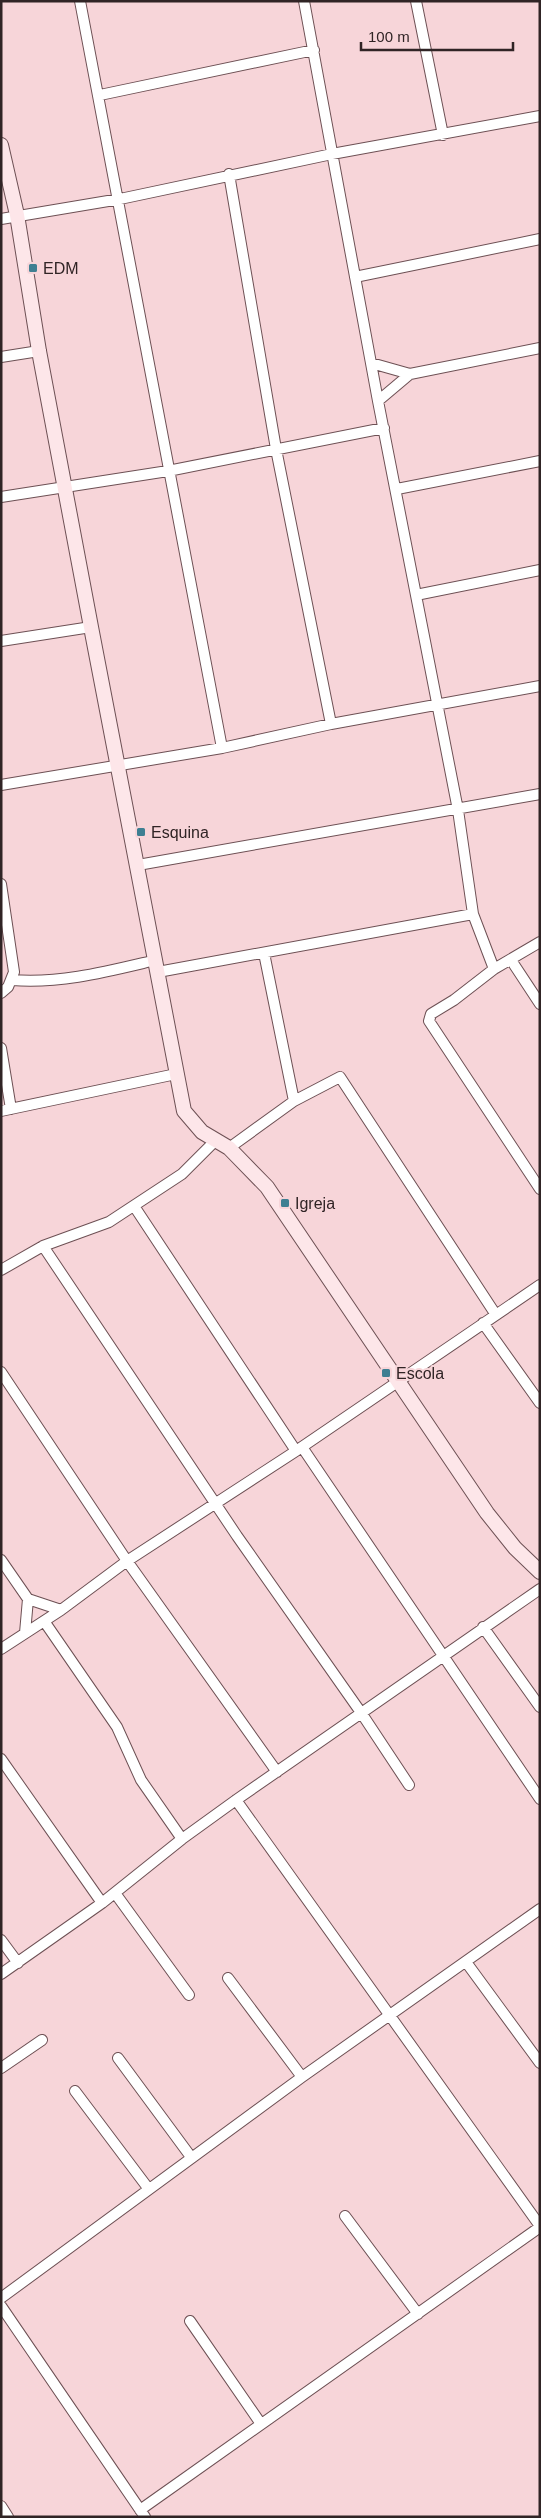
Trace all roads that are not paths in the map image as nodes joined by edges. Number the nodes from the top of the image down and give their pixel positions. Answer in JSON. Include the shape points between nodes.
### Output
{"nodes":[{"id":1,"x":80,"y":1,"type":"edge"},
{"id":2,"x":304,"y":1,"type":"edge"},
{"id":3,"x":416,"y":1,"type":"edge"},
{"id":4,"x":314,"y":50,"type":"junction"},
{"id":5,"x":100,"y":95,"type":"junction"},
{"id":6,"x":540,"y":116,"type":"edge"},
{"id":7,"x":443,"y":134,"type":"junction"},
{"id":8,"x":1,"y":145,"type":"edge"},
{"id":9,"x":332,"y":154,"type":"junction"},
{"id":10,"x":229,"y":174,"type":"junction"},
{"id":11,"x":120,"y":199,"type":"junction"},
{"id":12,"x":17,"y":215,"type":"junction"},
{"id":13,"x":1,"y":219,"type":"edge"},
{"id":14,"x":540,"y":239,"type":"edge"},
{"id":15,"x":355,"y":277,"type":"junction"},
{"id":16,"x":540,"y":348,"type":"edge"},
{"id":17,"x":39,"y":351,"type":"junction"},
{"id":18,"x":1,"y":357,"type":"edge"},
{"id":19,"x":371,"y":363,"type":"junction"},
{"id":20,"x":410,"y":374,"type":"junction"},
{"id":21,"x":378,"y":401,"type":"junction"},
{"id":22,"x":384,"y":428,"type":"junction"},
{"id":23,"x":276,"y":448,"type":"junction"},
{"id":24,"x":540,"y":461,"type":"edge"},
{"id":25,"x":168,"y":471,"type":"junction"},
{"id":26,"x":66,"y":487,"type":"junction"},
{"id":27,"x":397,"y":489,"type":"junction"},
{"id":28,"x":1,"y":498,"type":"edge"},
{"id":29,"x":540,"y":570,"type":"edge"},
{"id":30,"x":416,"y":595,"type":"junction"},
{"id":31,"x":91,"y":627,"type":"junction"},
{"id":32,"x":1,"y":641,"type":"edge"},
{"id":33,"x":540,"y":686,"type":"edge"},
{"id":34,"x":437,"y":706,"type":"junction"},
{"id":35,"x":331,"y":724,"type":"junction"},
{"id":36,"x":222,"y":748,"type":"junction"},
{"id":37,"x":117,"y":765,"type":"junction"},
{"id":38,"x":1,"y":785,"type":"edge"},
{"id":39,"x":540,"y":794,"type":"edge"},
{"id":40,"x":458,"y":810,"type":"junction"},
{"id":41,"x":138,"y":865,"type":"junction"},
{"id":42,"x":1,"y":884,"type":"edge"},
{"id":43,"x":473,"y":914,"type":"junction"},
{"id":44,"x":540,"y":942,"type":"edge"},
{"id":45,"x":264,"y":953,"type":"junction"},
{"id":46,"x":511,"y":960,"type":"junction"},
{"id":47,"x":157,"y":966,"type":"junction"},
{"id":48,"x":494,"y":969,"type":"junction"},
{"id":49,"x":12,"y":980,"type":"junction"},
{"id":50,"x":1,"y":993,"type":"edge"},
{"id":51,"x":540,"y":1004,"type":"edge"},
{"id":52,"x":1,"y":1048,"type":"edge"},
{"id":53,"x":176,"y":1074,"type":"junction"},
{"id":54,"x":294,"y":1101,"type":"junction"},
{"id":55,"x":6,"y":1110,"type":"edge"},
{"id":56,"x":215,"y":1142,"type":"junction"},
{"id":57,"x":229,"y":1148,"type":"junction"},
{"id":58,"x":540,"y":1189,"type":"edge"},
{"id":59,"x":134,"y":1206,"type":"junction"},
{"id":60,"x":43,"y":1246,"type":"junction"},
{"id":61,"x":2,"y":1269,"type":"edge"},
{"id":62,"x":540,"y":1285,"type":"edge"},
{"id":63,"x":496,"y":1315,"type":"junction"},
{"id":64,"x":484,"y":1323,"type":"junction"},
{"id":65,"x":1,"y":1372,"type":"edge"},
{"id":66,"x":398,"y":1380,"type":"junction"},
{"id":67,"x":540,"y":1403,"type":"edge"},
{"id":68,"x":299,"y":1449,"type":"junction"},
{"id":69,"x":215,"y":1503,"type":"junction"},
{"id":70,"x":1,"y":1560,"type":"edge"},
{"id":71,"x":127,"y":1561,"type":"junction"},
{"id":72,"x":540,"y":1572,"type":"edge"},
{"id":73,"x":540,"y":1589,"type":"edge"},
{"id":74,"x":28,"y":1599,"type":"junction"},
{"id":75,"x":60,"y":1610,"type":"junction"},
{"id":76,"x":44,"y":1621,"type":"junction"},
{"id":77,"x":483,"y":1627,"type":"junction"},
{"id":78,"x":25,"y":1633,"type":"junction"},
{"id":79,"x":1,"y":1649,"type":"edge"},
{"id":80,"x":445,"y":1656,"type":"junction"},
{"id":81,"x":540,"y":1708,"type":"edge"},
{"id":82,"x":362,"y":1714,"type":"junction"},
{"id":83,"x":1,"y":1760,"type":"edge"},
{"id":84,"x":277,"y":1772,"type":"junction"},
{"id":85,"x":409,"y":1785,"type":"dead end"},
{"id":86,"x":540,"y":1799,"type":"edge"},
{"id":87,"x":236,"y":1800,"type":"junction"},
{"id":88,"x":182,"y":1839,"type":"junction"},
{"id":89,"x":116,"y":1893,"type":"junction"},
{"id":90,"x":102,"y":1903,"type":"junction"},
{"id":91,"x":540,"y":1909,"type":"edge"},
{"id":92,"x":1,"y":1940,"type":"edge"},
{"id":93,"x":466,"y":1962,"type":"junction"},
{"id":94,"x":18,"y":1963,"type":"junction"},
{"id":95,"x":1,"y":1974,"type":"edge"},
{"id":96,"x":228,"y":1978,"type":"dead end"},
{"id":97,"x":189,"y":1996,"type":"dead end"},
{"id":98,"x":390,"y":2014,"type":"junction"},
{"id":99,"x":42,"y":2040,"type":"dead end"},
{"id":100,"x":118,"y":2058,"type":"dead end"},
{"id":101,"x":540,"y":2063,"type":"edge"},
{"id":102,"x":1,"y":2068,"type":"edge"},
{"id":103,"x":302,"y":2077,"type":"junction"},
{"id":104,"x":75,"y":2091,"type":"dead end"},
{"id":105,"x":191,"y":2157,"type":"junction"},
{"id":106,"x":148,"y":2188,"type":"junction"},
{"id":107,"x":345,"y":2216,"type":"dead end"},
{"id":108,"x":540,"y":2226,"type":"edge"},
{"id":109,"x":1,"y":2298,"type":"edge"},
{"id":110,"x":1,"y":2306,"type":"edge"},
{"id":111,"x":418,"y":2314,"type":"junction"},
{"id":112,"x":190,"y":2321,"type":"dead end"},
{"id":113,"x":261,"y":2424,"type":"junction"},
{"id":114,"x":1,"y":2506,"type":"edge"},
{"id":115,"x":143,"y":2514,"type":"edge"},
{"id":116,"x":8,"y":2517,"type":"edge"}],
"edges":[{"from":1,"to":5,"type":"street"},
{"from":2,"to":4,"type":"street"},
{"from":3,"to":7,"type":"street"},
{"from":4,"to":5,"type":"street"},
{"from":4,"to":9,"type":"street"},
{"from":5,"to":11,"type":"street"},
{"from":6,"to":7,"type":"street"},
{"from":7,"to":9,"type":"street"},
{"from":8,"to":12,"type":"street"},
{"from":9,"to":10,"type":"street"},
{"from":9,"to":15,"type":"street"},
{"from":10,"to":11,"type":"street"},
{"from":10,"to":23,"type":"street"},
{"from":11,"to":12,"type":"street"},
{"from":11,"to":25,"type":"street"},
{"from":12,"to":13,"type":"street"},
{"from":12,"to":17,"type":"street"},
{"from":14,"to":15,"type":"street"},
{"from":15,"to":19,"type":"street"},
{"from":16,"to":20,"type":"street"},
{"from":17,"to":18,"type":"street"},
{"from":17,"to":26,"type":"street"},
{"from":19,"to":20,"type":"street"},
{"from":19,"to":21,"type":"street"},
{"from":20,"to":21,"type":"street"},
{"from":21,"to":22,"type":"street"},
{"from":22,"to":23,"type":"street"},
{"from":22,"to":27,"type":"street"},
{"from":23,"to":25,"type":"street"},
{"from":23,"to":35,"type":"street"},
{"from":24,"to":27,"type":"street"},
{"from":25,"to":26,"type":"street"},
{"from":25,"to":36,"type":"street"},
{"from":26,"to":28,"type":"street"},
{"from":26,"to":31,"type":"street"},
{"from":27,"to":30,"type":"street"},
{"from":29,"to":30,"type":"street"},
{"from":30,"to":34,"type":"street"},
{"from":31,"to":32,"type":"street"},
{"from":31,"to":37,"type":"street"},
{"from":33,"to":34,"type":"street"},
{"from":34,"to":35,"type":"street"},
{"from":34,"to":40,"type":"street"},
{"from":35,"to":36,"type":"street"},
{"from":36,"to":37,"type":"street"},
{"from":37,"to":38,"type":"street"},
{"from":37,"to":41,"type":"street"},
{"from":39,"to":40,"type":"street"},
{"from":40,"to":41,"type":"street"},
{"from":40,"to":43,"type":"street"},
{"from":41,"to":47,"type":"street"},
{"from":42,"to":49,"type":"street","via":[[12,955]]},
{"from":43,"to":45,"type":"street"},
{"from":43,"to":48,"type":"street"},
{"from":44,"to":46,"type":"street"},
{"from":45,"to":47,"type":"street"},
{"from":45,"to":54,"type":"street"},
{"from":46,"to":48,"type":"street"},
{"from":46,"to":51,"type":"street"},
{"from":47,"to":49,"type":"street","via":[[53,980]]},
{"from":47,"to":53,"type":"street"},
{"from":48,"to":58,"type":"street","via":[[431,1014],[429,1022]]},
{"from":49,"to":50,"type":"street"},
{"from":52,"to":55,"type":"street"},
{"from":53,"to":55,"type":"street"},
{"from":53,"to":56,"type":"street","via":[[184,1110]]},
{"from":54,"to":57,"type":"street"},
{"from":54,"to":63,"type":"street","via":[[340,1077]]},
{"from":56,"to":57,"type":"street"},
{"from":56,"to":59,"type":"street","via":[[182,1174]]},
{"from":57,"to":66,"type":"street","via":[[256,1174],[280,1205]]},
{"from":59,"to":60,"type":"street","via":[[109,1222]]},
{"from":59,"to":68,"type":"street"},
{"from":60,"to":61,"type":"street"},
{"from":60,"to":69,"type":"street"},
{"from":62,"to":63,"type":"street"},
{"from":63,"to":64,"type":"street"},
{"from":64,"to":66,"type":"street"},
{"from":64,"to":67,"type":"street"},
{"from":65,"to":71,"type":"street"},
{"from":66,"to":68,"type":"street"},
{"from":66,"to":72,"type":"street","via":[[487,1513],[515,1548]]},
{"from":68,"to":69,"type":"street"},
{"from":68,"to":80,"type":"street"},
{"from":69,"to":71,"type":"street"},
{"from":69,"to":82,"type":"street"},
{"from":70,"to":74,"type":"street"},
{"from":71,"to":75,"type":"street"},
{"from":71,"to":84,"type":"street"},
{"from":73,"to":77,"type":"street"},
{"from":74,"to":75,"type":"street"},
{"from":74,"to":78,"type":"street"},
{"from":75,"to":76,"type":"street"},
{"from":76,"to":78,"type":"street"},
{"from":76,"to":88,"type":"street","via":[[117,1727],[141,1780]]},
{"from":77,"to":80,"type":"street"},
{"from":77,"to":81,"type":"street"},
{"from":78,"to":79,"type":"street"},
{"from":80,"to":82,"type":"street"},
{"from":80,"to":86,"type":"street"},
{"from":82,"to":84,"type":"street"},
{"from":82,"to":85,"type":"street"},
{"from":83,"to":90,"type":"street"},
{"from":84,"to":87,"type":"street"},
{"from":87,"to":88,"type":"street"},
{"from":87,"to":98,"type":"street"},
{"from":88,"to":89,"type":"street"},
{"from":89,"to":90,"type":"street"},
{"from":89,"to":97,"type":"street"},
{"from":90,"to":94,"type":"street"},
{"from":91,"to":93,"type":"street"},
{"from":92,"to":94,"type":"street"},
{"from":93,"to":98,"type":"street"},
{"from":93,"to":101,"type":"street"},
{"from":94,"to":95,"type":"street"},
{"from":96,"to":103,"type":"street"},
{"from":98,"to":103,"type":"street"},
{"from":98,"to":108,"type":"street"},
{"from":99,"to":102,"type":"street"},
{"from":100,"to":105,"type":"street"},
{"from":103,"to":105,"type":"street"},
{"from":104,"to":106,"type":"street"},
{"from":105,"to":106,"type":"street"},
{"from":106,"to":109,"type":"street"},
{"from":107,"to":111,"type":"street"},
{"from":108,"to":111,"type":"street"},
{"from":110,"to":115,"type":"street"},
{"from":111,"to":113,"type":"street"},
{"from":112,"to":113,"type":"street"},
{"from":113,"to":115,"type":"street"},
{"from":114,"to":116,"type":"street"}]}
